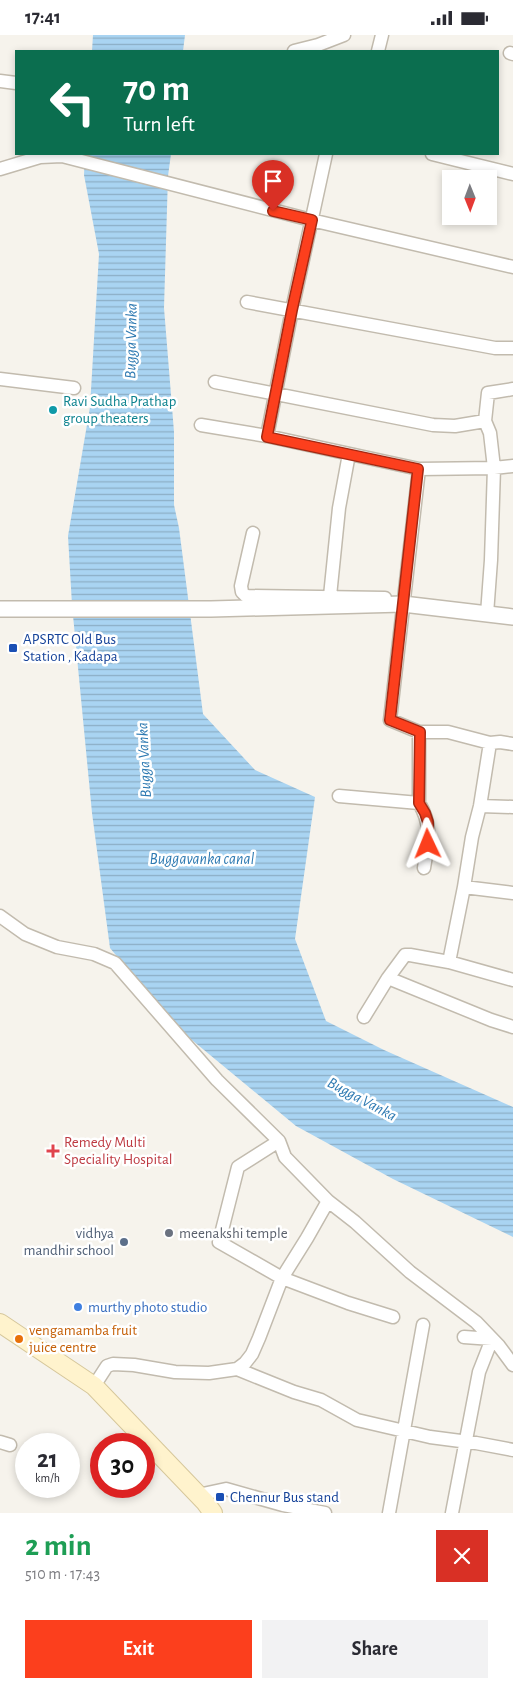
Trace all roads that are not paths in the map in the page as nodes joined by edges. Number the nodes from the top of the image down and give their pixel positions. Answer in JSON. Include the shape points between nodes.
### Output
{"nodes":[{"id":1,"x":344,"y":35,"type":"edge"},
{"id":2,"x":382,"y":35,"type":"edge"},
{"id":3,"x":298,"y":50,"type":"edge"},
{"id":4,"x":378,"y":50,"type":"edge"},
{"id":5,"x":0,"y":81,"type":"edge"},
{"id":6,"x":15,"y":83,"type":"edge"},
{"id":7,"x":326,"y":155,"type":"edge"},
{"id":8,"x":440,"y":155,"type":"edge"},
{"id":9,"x":0,"y":169,"type":"edge"},
{"id":10,"x":513,"y":174,"type":"edge"},
{"id":11,"x":312,"y":220,"type":"junction"},
{"id":12,"x":513,"y":267,"type":"edge"},
{"id":13,"x":247,"y":302,"type":"dead end"},
{"id":14,"x":292,"y":310,"type":"junction"},
{"id":15,"x":513,"y":349,"type":"edge"},
{"id":16,"x":0,"y":379,"type":"edge"},
{"id":17,"x":216,"y":383,"type":"dead end"},
{"id":18,"x":74,"y":388,"type":"dead end"},
{"id":19,"x":513,"y":389,"type":"edge"},
{"id":20,"x":275,"y":395,"type":"junction"},
{"id":21,"x":485,"y":421,"type":"junction"},
{"id":22,"x":201,"y":425,"type":"dead end"},
{"id":23,"x":267,"y":437,"type":"junction"},
{"id":24,"x":349,"y":455,"type":"junction"},
{"id":25,"x":513,"y":466,"type":"edge"},
{"id":26,"x":494,"y":468,"type":"junction"},
{"id":27,"x":418,"y":469,"type":"junction"},
{"id":28,"x":253,"y":533,"type":"dead end"},
{"id":29,"x":330,"y":596,"type":"junction"},
{"id":30,"x":403,"y":601,"type":"junction"},
{"id":31,"x":0,"y":609,"type":"edge"},
{"id":32,"x":487,"y":614,"type":"junction"},
{"id":33,"x":513,"y":617,"type":"edge"},
{"id":34,"x":420,"y":732,"type":"junction"},
{"id":35,"x":490,"y":743,"type":"junction"},
{"id":36,"x":513,"y":744,"type":"edge"},
{"id":37,"x":339,"y":796,"type":"dead end"},
{"id":38,"x":419,"y":803,"type":"junction"},
{"id":39,"x":480,"y":805,"type":"junction"},
{"id":40,"x":513,"y":807,"type":"edge"},
{"id":41,"x":424,"y":868,"type":"dead end"},
{"id":42,"x":464,"y":887,"type":"junction"},
{"id":43,"x":513,"y":893,"type":"edge"},
{"id":44,"x":0,"y":916,"type":"edge"},
{"id":45,"x":449,"y":962,"type":"junction"},
{"id":46,"x":388,"y":978,"type":"junction"},
{"id":47,"x":513,"y":980,"type":"edge"},
{"id":48,"x":364,"y":1017,"type":"dead end"},
{"id":49,"x":513,"y":1027,"type":"edge"},
{"id":50,"x":279,"y":1141,"type":"junction"},
{"id":51,"x":328,"y":1201,"type":"junction"},
{"id":52,"x":282,"y":1278,"type":"junction"},
{"id":53,"x":393,"y":1317,"type":"dead end"},
{"id":54,"x":0,"y":1323,"type":"edge"},
{"id":55,"x":423,"y":1325,"type":"dead end"},
{"id":56,"x":464,"y":1337,"type":"dead end"},
{"id":57,"x":495,"y":1343,"type":"junction"},
{"id":58,"x":513,"y":1348,"type":"edge"},
{"id":59,"x":513,"y":1365,"type":"edge"},
{"id":60,"x":237,"y":1369,"type":"junction"},
{"id":61,"x":94,"y":1386,"type":"junction"},
{"id":62,"x":404,"y":1431,"type":"junction"},
{"id":63,"x":466,"y":1442,"type":"junction"},
{"id":64,"x":513,"y":1450,"type":"edge"},
{"id":65,"x":198,"y":1495,"type":"junction"},
{"id":66,"x":213,"y":1513,"type":"edge"},
{"id":67,"x":326,"y":1513,"type":"edge"},
{"id":68,"x":388,"y":1513,"type":"edge"},
{"id":69,"x":452,"y":1513,"type":"edge"}],
"edges":[{"from":1,"to":3,"type":"street"},
{"from":2,"to":4,"type":"street"},
{"from":5,"to":6,"type":"street"},
{"from":7,"to":11,"type":"street"},
{"from":8,"to":10,"type":"street"},
{"from":9,"to":11,"type":"street","via":[[40,157],[62,156]]},
{"from":11,"to":12,"type":"street"},
{"from":11,"to":14,"type":"street"},
{"from":13,"to":14,"type":"street"},
{"from":14,"to":15,"type":"street"},
{"from":14,"to":20,"type":"street"},
{"from":16,"to":18,"type":"street"},
{"from":17,"to":20,"type":"street"},
{"from":19,"to":21,"type":"street","via":[[488,393]]},
{"from":20,"to":21,"type":"street","via":[[433,425],[455,426]]},
{"from":20,"to":23,"type":"street"},
{"from":21,"to":26,"type":"street","via":[[490,433]]},
{"from":22,"to":23,"type":"street"},
{"from":23,"to":24,"type":"street"},
{"from":24,"to":27,"type":"street"},
{"from":24,"to":29,"type":"street","via":[[339,508]]},
{"from":25,"to":26,"type":"street"},
{"from":26,"to":27,"type":"street"},
{"from":26,"to":32,"type":"street"},
{"from":27,"to":30,"type":"street"},
{"from":28,"to":29,"type":"street","via":[[241,586],[246,596]]},
{"from":29,"to":30,"type":"street"},
{"from":30,"to":31,"type":"street","via":[[210,609]]},
{"from":30,"to":32,"type":"street"},
{"from":30,"to":34,"type":"street","via":[[390,720]]},
{"from":32,"to":33,"type":"street"},
{"from":34,"to":35,"type":"street","via":[[448,732]]},
{"from":34,"to":38,"type":"street"},
{"from":35,"to":36,"type":"street"},
{"from":35,"to":39,"type":"street"},
{"from":37,"to":38,"type":"street"},
{"from":38,"to":41,"type":"street","via":[[428,822]]},
{"from":39,"to":40,"type":"street"},
{"from":39,"to":42,"type":"street"},
{"from":42,"to":43,"type":"street"},
{"from":42,"to":45,"type":"street"},
{"from":44,"to":50,"type":"street","via":[[25,934],[57,947],[94,954],[115,963],[217,1080]]},
{"from":45,"to":46,"type":"street","via":[[407,955]]},
{"from":45,"to":47,"type":"street"},
{"from":46,"to":48,"type":"street"},
{"from":46,"to":49,"type":"street"},
{"from":50,"to":51,"type":"street","via":[[285,1157]]},
{"from":50,"to":52,"type":"street","via":[[238,1167],[219,1242]]},
{"from":51,"to":52,"type":"street"},
{"from":51,"to":57,"type":"street","via":[[410,1272],[476,1322]]},
{"from":52,"to":53,"type":"street"},
{"from":52,"to":60,"type":"street","via":[[252,1353]]},
{"from":54,"to":61,"type":"main road"},
{"from":55,"to":62,"type":"street"},
{"from":56,"to":57,"type":"street"},
{"from":57,"to":58,"type":"street"},
{"from":57,"to":59,"type":"street"},
{"from":57,"to":63,"type":"street","via":[[479,1372]]},
{"from":60,"to":61,"type":"street","via":[[190,1373],[113,1364],[107,1366]]},
{"from":60,"to":62,"type":"street","via":[[294,1393],[321,1400],[357,1420]]},
{"from":61,"to":65,"type":"main road"},
{"from":62,"to":63,"type":"street"},
{"from":62,"to":68,"type":"street"},
{"from":63,"to":64,"type":"street"},
{"from":63,"to":69,"type":"street"},
{"from":65,"to":66,"type":"main road"},
{"from":65,"to":67,"type":"street","via":[[226,1489]]}]}
